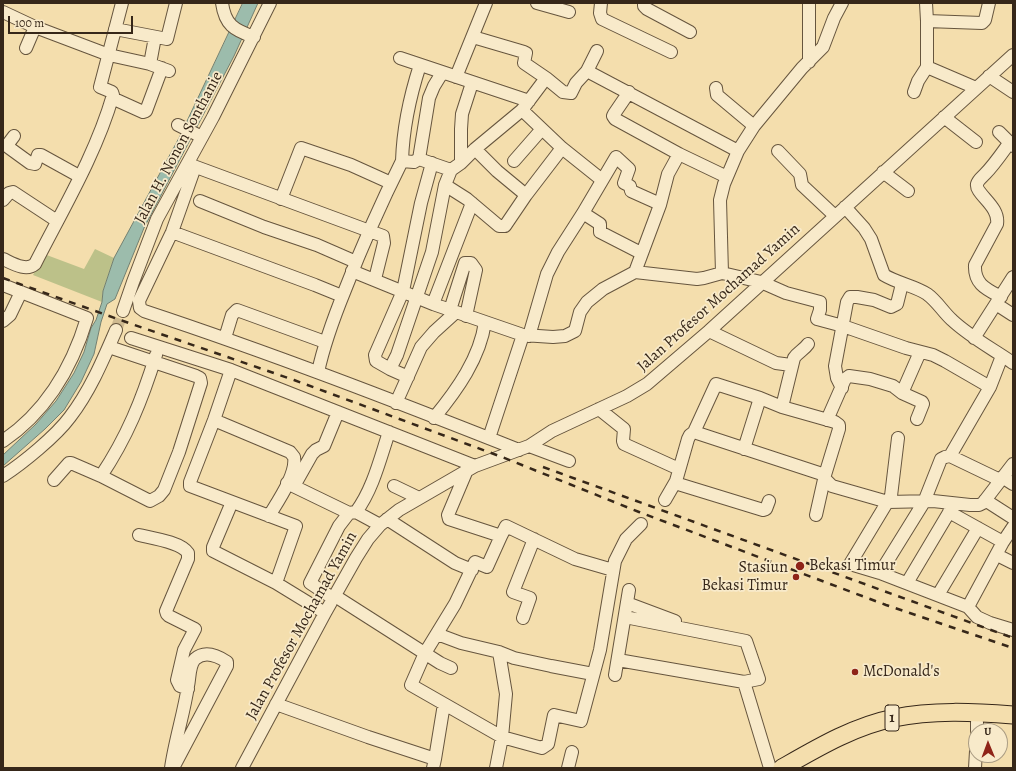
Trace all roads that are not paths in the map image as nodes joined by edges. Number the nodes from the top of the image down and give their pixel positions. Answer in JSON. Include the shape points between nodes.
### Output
{"nodes":[{"id":1,"x":122,"y":3,"type":"edge"},
{"id":2,"x":176,"y":3,"type":"edge"},
{"id":3,"x":270,"y":3,"type":"edge"},
{"id":4,"x":486,"y":3,"type":"edge"},
{"id":5,"x":537,"y":3,"type":"edge"},
{"id":6,"x":601,"y":3,"type":"edge"},
{"id":7,"x":644,"y":3,"type":"edge"},
{"id":8,"x":809,"y":3,"type":"edge"},
{"id":9,"x":834,"y":3,"type":"edge"},
{"id":10,"x":842,"y":3,"type":"edge"},
{"id":11,"x":926,"y":3,"type":"edge"},
{"id":12,"x":989,"y":3,"type":"edge"},
{"id":13,"x":224,"y":6,"type":"edge"},
{"id":14,"x":3,"y":12,"type":"edge"},
{"id":15,"x":569,"y":12,"type":"dead end"},
{"id":16,"x":834,"y":18,"type":"junction"},
{"id":17,"x":927,"y":21,"type":"junction"},
{"id":18,"x":35,"y":27,"type":"junction"},
{"id":19,"x":115,"y":29,"type":"junction"},
{"id":20,"x":690,"y":32,"type":"dead end"},
{"id":21,"x":250,"y":36,"type":"junction"},
{"id":22,"x":473,"y":36,"type":"junction"},
{"id":23,"x":155,"y":37,"type":"junction"},
{"id":24,"x":26,"y":48,"type":"dead end"},
{"id":25,"x":597,"y":51,"type":"dead end"},
{"id":26,"x":671,"y":52,"type":"dead end"},
{"id":27,"x":109,"y":54,"type":"junction"},
{"id":28,"x":1013,"y":55,"type":"edge"},
{"id":29,"x":400,"y":58,"type":"dead end"},
{"id":30,"x":809,"y":62,"type":"junction"},
{"id":31,"x":420,"y":65,"type":"junction"},
{"id":32,"x":927,"y":66,"type":"junction"},
{"id":33,"x":160,"y":68,"type":"junction"},
{"id":34,"x":587,"y":70,"type":"junction"},
{"id":35,"x":442,"y":73,"type":"junction"},
{"id":36,"x":989,"y":76,"type":"junction"},
{"id":37,"x":456,"y":77,"type":"junction"},
{"id":38,"x":546,"y":78,"type":"junction"},
{"id":39,"x":472,"y":83,"type":"junction"},
{"id":40,"x":716,"y":88,"type":"dead end"},
{"id":41,"x":976,"y":88,"type":"junction"},
{"id":42,"x":629,"y":92,"type":"junction"},
{"id":43,"x":914,"y":92,"type":"dead end"},
{"id":44,"x":1013,"y":92,"type":"edge"},
{"id":45,"x":112,"y":98,"type":"junction"},
{"id":46,"x":525,"y":106,"type":"junction"},
{"id":47,"x":944,"y":117,"type":"junction"},
{"id":48,"x":180,"y":126,"type":"dead end"},
{"id":49,"x":754,"y":126,"type":"junction"},
{"id":50,"x":542,"y":129,"type":"junction"},
{"id":51,"x":999,"y":132,"type":"dead end"},
{"id":52,"x":198,"y":135,"type":"junction"},
{"id":53,"x":14,"y":136,"type":"dead end"},
{"id":54,"x":976,"y":142,"type":"dead end"},
{"id":55,"x":1011,"y":144,"type":"edge"},
{"id":56,"x":562,"y":148,"type":"junction"},
{"id":57,"x":475,"y":149,"type":"junction"},
{"id":58,"x":738,"y":151,"type":"junction"},
{"id":59,"x":778,"y":151,"type":"dead end"},
{"id":60,"x":679,"y":154,"type":"junction"},
{"id":61,"x":419,"y":159,"type":"junction"},
{"id":62,"x":402,"y":161,"type":"junction"},
{"id":63,"x":514,"y":161,"type":"dead end"},
{"id":64,"x":432,"y":163,"type":"junction"},
{"id":65,"x":461,"y":163,"type":"junction"},
{"id":66,"x":191,"y":165,"type":"junction"},
{"id":67,"x":451,"y":170,"type":"junction"},
{"id":68,"x":884,"y":172,"type":"junction"},
{"id":69,"x":80,"y":176,"type":"junction"},
{"id":70,"x":727,"y":177,"type":"junction"},
{"id":71,"x":602,"y":180,"type":"junction"},
{"id":72,"x":391,"y":183,"type":"junction"},
{"id":73,"x":445,"y":185,"type":"junction"},
{"id":74,"x":908,"y":191,"type":"dead end"},
{"id":75,"x":526,"y":195,"type":"junction"},
{"id":76,"x":281,"y":199,"type":"junction"},
{"id":77,"x":3,"y":200,"type":"edge"},
{"id":78,"x":200,"y":201,"type":"dead end"},
{"id":79,"x":472,"y":203,"type":"junction"},
{"id":80,"x":660,"y":204,"type":"junction"},
{"id":81,"x":845,"y":207,"type":"junction"},
{"id":82,"x":583,"y":213,"type":"junction"},
{"id":83,"x":835,"y":216,"type":"junction"},
{"id":84,"x":57,"y":220,"type":"junction"},
{"id":85,"x":369,"y":231,"type":"junction"},
{"id":86,"x":172,"y":232,"type":"junction"},
{"id":87,"x":641,"y":253,"type":"junction"},
{"id":88,"x":3,"y":260,"type":"edge"},
{"id":89,"x":354,"y":266,"type":"junction"},
{"id":90,"x":634,"y":272,"type":"junction"},
{"id":91,"x":722,"y":273,"type":"junction"},
{"id":92,"x":1013,"y":277,"type":"edge"},
{"id":93,"x":375,"y":279,"type":"junction"},
{"id":94,"x":761,"y":282,"type":"junction"},
{"id":95,"x":902,"y":284,"type":"junction"},
{"id":96,"x":3,"y":285,"type":"edge"},
{"id":97,"x":403,"y":291,"type":"junction"},
{"id":98,"x":21,"y":292,"type":"junction"},
{"id":99,"x":342,"y":296,"type":"junction"},
{"id":100,"x":416,"y":298,"type":"junction"},
{"id":101,"x":998,"y":301,"type":"junction"},
{"id":102,"x":433,"y":304,"type":"junction"},
{"id":103,"x":123,"y":311,"type":"tunnel mouth"},
{"id":104,"x":457,"y":313,"type":"junction"},
{"id":105,"x":1013,"y":316,"type":"edge"},
{"id":106,"x":3,"y":321,"type":"edge"},
{"id":107,"x":485,"y":322,"type":"junction"},
{"id":108,"x":843,"y":326,"type":"junction"},
{"id":109,"x":116,"y":330,"type":"tunnel mouth"},
{"id":110,"x":709,"y":331,"type":"junction"},
{"id":111,"x":526,"y":336,"type":"junction"},
{"id":112,"x":130,"y":338,"type":"dead end"},
{"id":113,"x":225,"y":338,"type":"junction"},
{"id":114,"x":974,"y":338,"type":"junction"},
{"id":115,"x":325,"y":342,"type":"junction"},
{"id":116,"x":808,"y":344,"type":"dead end"},
{"id":117,"x":159,"y":346,"type":"junction"},
{"id":118,"x":116,"y":349,"type":"dead end"},
{"id":119,"x":920,"y":352,"type":"junction"},
{"id":120,"x":1002,"y":356,"type":"junction"},
{"id":121,"x":154,"y":362,"type":"junction"},
{"id":122,"x":1013,"y":363,"type":"edge"},
{"id":123,"x":791,"y":365,"type":"junction"},
{"id":124,"x":390,"y":369,"type":"junction"},
{"id":125,"x":231,"y":370,"type":"junction"},
{"id":126,"x":318,"y":372,"type":"junction"},
{"id":127,"x":408,"y":377,"type":"junction"},
{"id":128,"x":990,"y":387,"type":"junction"},
{"id":129,"x":842,"y":388,"type":"junction"},
{"id":130,"x":902,"y":393,"type":"junction"},
{"id":131,"x":760,"y":398,"type":"junction"},
{"id":132,"x":396,"y":403,"type":"junction"},
{"id":133,"x":782,"y":406,"type":"junction"},
{"id":134,"x":599,"y":409,"type":"junction"},
{"id":135,"x":338,"y":412,"type":"junction"},
{"id":136,"x":434,"y":418,"type":"junction"},
{"id":137,"x":917,"y":419,"type":"dead end"},
{"id":138,"x":214,"y":420,"type":"junction"},
{"id":139,"x":827,"y":420,"type":"junction"},
{"id":140,"x":389,"y":432,"type":"junction"},
{"id":141,"x":694,"y":432,"type":"junction"},
{"id":142,"x":489,"y":438,"type":"junction"},
{"id":143,"x":898,"y":438,"type":"dead end"},
{"id":144,"x":3,"y":442,"type":"edge"},
{"id":145,"x":524,"y":448,"type":"junction"},
{"id":146,"x":744,"y":449,"type":"junction"},
{"id":147,"x":950,"y":456,"type":"junction"},
{"id":148,"x":569,"y":461,"type":"dead end"},
{"id":149,"x":1013,"y":464,"type":"edge"},
{"id":150,"x":471,"y":468,"type":"junction"},
{"id":151,"x":679,"y":469,"type":"junction"},
{"id":152,"x":3,"y":476,"type":"edge"},
{"id":153,"x":101,"y":476,"type":"junction"},
{"id":154,"x":824,"y":477,"type":"junction"},
{"id":155,"x":1001,"y":479,"type":"junction"},
{"id":156,"x":54,"y":480,"type":"dead end"},
{"id":157,"x":674,"y":483,"type":"junction"},
{"id":158,"x":1013,"y":484,"type":"edge"},
{"id":159,"x":291,"y":485,"type":"junction"},
{"id":160,"x":394,"y":486,"type":"dead end"},
{"id":161,"x":419,"y":498,"type":"junction"},
{"id":162,"x":665,"y":500,"type":"dead end"},
{"id":163,"x":986,"y":500,"type":"junction"},
{"id":164,"x":769,"y":501,"type":"dead end"},
{"id":165,"x":232,"y":502,"type":"junction"},
{"id":166,"x":888,"y":502,"type":"junction"},
{"id":167,"x":924,"y":502,"type":"junction"},
{"id":168,"x":952,"y":508,"type":"junction"},
{"id":169,"x":352,"y":512,"type":"junction"},
{"id":170,"x":816,"y":515,"type":"dead end"},
{"id":171,"x":269,"y":516,"type":"junction"},
{"id":172,"x":1013,"y":518,"type":"edge"},
{"id":173,"x":384,"y":522,"type":"junction"},
{"id":174,"x":641,"y":524,"type":"dead end"},
{"id":175,"x":1013,"y":527,"type":"edge"},
{"id":176,"x":978,"y":528,"type":"junction"},
{"id":177,"x":139,"y":535,"type":"dead end"},
{"id":178,"x":501,"y":536,"type":"junction"},
{"id":179,"x":534,"y":539,"type":"junction"},
{"id":180,"x":1003,"y":542,"type":"junction"},
{"id":181,"x":997,"y":555,"type":"junction"},
{"id":182,"x":1013,"y":564,"type":"edge"},
{"id":183,"x":472,"y":570,"type":"junction"},
{"id":184,"x":613,"y":570,"type":"junction"},
{"id":185,"x":880,"y":573,"type":"junction"},
{"id":186,"x":276,"y":583,"type":"junction"},
{"id":187,"x":907,"y":584,"type":"junction"},
{"id":188,"x":629,"y":590,"type":"dead end"},
{"id":189,"x":938,"y":595,"type":"junction"},
{"id":190,"x":334,"y":597,"type":"junction"},
{"id":191,"x":627,"y":603,"type":"junction"},
{"id":192,"x":968,"y":607,"type":"junction"},
{"id":193,"x":325,"y":613,"type":"junction"},
{"id":194,"x":625,"y":617,"type":"junction"},
{"id":195,"x":523,"y":618,"type":"dead end"},
{"id":196,"x":1013,"y":630,"type":"edge"},
{"id":197,"x":437,"y":634,"type":"junction"},
{"id":198,"x":709,"y":634,"type":"junction"},
{"id":199,"x":499,"y":652,"type":"junction"},
{"id":200,"x":425,"y":654,"type":"junction"},
{"id":201,"x":618,"y":660,"type":"junction"},
{"id":202,"x":451,"y":668,"type":"dead end"},
{"id":203,"x":594,"y":674,"type":"junction"},
{"id":204,"x":615,"y":674,"type":"dead end"},
{"id":205,"x":744,"y":682,"type":"junction"},
{"id":206,"x":188,"y":689,"type":"junction"},
{"id":207,"x":276,"y":704,"type":"junction"},
{"id":208,"x":444,"y":704,"type":"junction"},
{"id":209,"x":1013,"y":715,"type":"edge"},
{"id":210,"x":968,"y":726,"type":"edge"},
{"id":211,"x":502,"y":737,"type":"junction"},
{"id":212,"x":846,"y":738,"type":"junction"},
{"id":213,"x":572,"y":752,"type":"dead end"},
{"id":214,"x":434,"y":764,"type":"edge"},
{"id":215,"x":172,"y":768,"type":"edge"},
{"id":216,"x":242,"y":768,"type":"edge"},
{"id":217,"x":496,"y":768,"type":"edge"},
{"id":218,"x":568,"y":768,"type":"edge"},
{"id":219,"x":770,"y":768,"type":"edge"},
{"id":220,"x":782,"y":768,"type":"edge"},
{"id":221,"x":800,"y":768,"type":"edge"}],
"edges":[{"from":1,"to":19,"type":"street"},
{"from":2,"to":23,"type":"street","via":[[168,38],[165,40]]},
{"from":3,"to":21,"type":"street","name":"Jalan H. Nonon Sonthanie"},
{"from":4,"to":22,"type":"street"},
{"from":5,"to":15,"type":"street"},
{"from":6,"to":26,"type":"street","via":[[602,19]]},
{"from":7,"to":20,"type":"street","via":[[647,9]]},
{"from":8,"to":30,"type":"street"},
{"from":9,"to":16,"type":"street"},
{"from":10,"to":16,"type":"street"},
{"from":11,"to":17,"type":"street"},
{"from":12,"to":17,"type":"street","via":[[982,23]]},
{"from":13,"to":21,"type":"street","via":[[231,26]]},
{"from":14,"to":18,"type":"street"},
{"from":16,"to":30,"type":"street","via":[[823,47]]},
{"from":17,"to":32,"type":"street"},
{"from":18,"to":24,"type":"street"},
{"from":18,"to":27,"type":"street"},
{"from":19,"to":23,"type":"street"},
{"from":19,"to":27,"type":"street"},
{"from":21,"to":52,"type":"street","name":"Jalan H. Nonon Sonthanie"},
{"from":22,"to":37,"type":"street"},
{"from":22,"to":38,"type":"street","via":[[524,52],[524,63]]},
{"from":23,"to":33,"type":"street"},
{"from":25,"to":34,"type":"street"},
{"from":27,"to":33,"type":"street"},
{"from":27,"to":45,"type":"street","via":[[100,88],[112,92]]},
{"from":28,"to":36,"type":"street","name":"Jalan Profesor Mochamad Yamin"},
{"from":29,"to":31,"type":"street"},
{"from":30,"to":49,"type":"street"},
{"from":31,"to":35,"type":"street"},
{"from":31,"to":62,"type":"street","via":[[406,122]]},
{"from":32,"to":41,"type":"street"},
{"from":32,"to":43,"type":"street"},
{"from":33,"to":45,"type":"street","via":[[146,111],[143,112]]},
{"from":34,"to":38,"type":"street","via":[[571,93],[563,92]]},
{"from":34,"to":42,"type":"street"},
{"from":35,"to":37,"type":"street"},
{"from":35,"to":61,"type":"street","via":[[429,98]]},
{"from":36,"to":41,"type":"street","name":"Jalan Profesor Mochamad Yamin"},
{"from":36,"to":44,"type":"street"},
{"from":37,"to":39,"type":"street"},
{"from":38,"to":46,"type":"street"},
{"from":39,"to":46,"type":"street"},
{"from":39,"to":65,"type":"street","via":[[462,114]]},
{"from":40,"to":49,"type":"street","via":[[717,95]]},
{"from":41,"to":47,"type":"street","name":"Jalan Profesor Mochamad Yamin"},
{"from":42,"to":58,"type":"street"},
{"from":42,"to":60,"type":"street","via":[[614,117]]},
{"from":45,"to":69,"type":"street","via":[[99,135]]},
{"from":46,"to":50,"type":"street"},
{"from":46,"to":57,"type":"street"},
{"from":47,"to":54,"type":"street"},
{"from":47,"to":68,"type":"street","name":"Jalan Profesor Mochamad Yamin"},
{"from":48,"to":52,"type":"street"},
{"from":49,"to":58,"type":"street"},
{"from":50,"to":56,"type":"street"},
{"from":50,"to":63,"type":"street"},
{"from":51,"to":55,"type":"street"},
{"from":52,"to":66,"type":"street","name":"Jalan H. Nonon Sonthanie"},
{"from":53,"to":69,"type":"street","via":[[8,147],[30,163],[35,164],[38,155],[41,155]]},
{"from":55,"to":101,"type":"street","via":[[977,184],[977,189],[998,218],[975,265],[975,271],[980,285]]},
{"from":56,"to":71,"type":"street"},
{"from":56,"to":75,"type":"street"},
{"from":57,"to":65,"type":"street"},
{"from":57,"to":75,"type":"street"},
{"from":58,"to":70,"type":"street"},
{"from":59,"to":83,"type":"street","via":[[800,174],[802,185]]},
{"from":60,"to":70,"type":"street"},
{"from":60,"to":80,"type":"street","via":[[668,174]]},
{"from":61,"to":62,"type":"street","via":[[412,162]]},
{"from":61,"to":64,"type":"street"},
{"from":62,"to":72,"type":"street"},
{"from":64,"to":67,"type":"street"},
{"from":64,"to":97,"type":"street"},
{"from":65,"to":67,"type":"street"},
{"from":66,"to":76,"type":"street"},
{"from":66,"to":86,"type":"street"},
{"from":66,"to":103,"type":"street","name":"Jalan H. Nonon Sonthanie","via":[[157,218]]},
{"from":67,"to":73,"type":"street"},
{"from":68,"to":74,"type":"street"},
{"from":68,"to":81,"type":"street","name":"Jalan Profesor Mochamad Yamin"},
{"from":69,"to":84,"type":"street"},
{"from":70,"to":91,"type":"street","via":[[719,210]]},
{"from":71,"to":80,"type":"street","via":[[617,157],[629,169],[624,183],[630,186],[631,191]]},
{"from":71,"to":82,"type":"street"},
{"from":72,"to":76,"type":"street","via":[[351,165],[301,148]]},
{"from":72,"to":85,"type":"street"},
{"from":73,"to":79,"type":"street"},
{"from":73,"to":100,"type":"street","via":[[432,252]]},
{"from":75,"to":79,"type":"street","via":[[503,227]]},
{"from":76,"to":85,"type":"street"},
{"from":77,"to":84,"type":"street","via":[[13,192]]},
{"from":78,"to":89,"type":"street","via":[[317,245]]},
{"from":79,"to":102,"type":"street"},
{"from":80,"to":87,"type":"street"},
{"from":81,"to":83,"type":"street","name":"Jalan Profesor Mochamad Yamin"},
{"from":81,"to":95,"type":"street","via":[[871,239],[884,275]]},
{"from":82,"to":87,"type":"street","via":[[600,224],[600,232]]},
{"from":82,"to":111,"type":"street","via":[[547,274]]},
{"from":83,"to":94,"type":"street","name":"Jalan Profesor Mochamad Yamin"},
{"from":84,"to":88,"type":"street","via":[[33,266],[25,268]]},
{"from":85,"to":89,"type":"street"},
{"from":85,"to":93,"type":"street","via":[[383,236],[384,241]]},
{"from":86,"to":99,"type":"street"},
{"from":86,"to":113,"type":"street","via":[[139,301],[140,308]]},
{"from":87,"to":90,"type":"street"},
{"from":89,"to":93,"type":"street"},
{"from":89,"to":99,"type":"street"},
{"from":90,"to":91,"type":"street","via":[[697,279]]},
{"from":90,"to":111,"type":"street","via":[[603,289],[587,302],[580,312],[575,331],[571,334],[553,337]]},
{"from":91,"to":94,"type":"street"},
{"from":92,"to":101,"type":"street"},
{"from":93,"to":97,"type":"street"},
{"from":94,"to":108,"type":"street","via":[[786,293],[820,302],[817,319]]},
{"from":94,"to":110,"type":"street","name":"Jalan Profesor Mochamad Yamin"},
{"from":95,"to":108,"type":"street","via":[[897,304],[894,306],[886,306],[865,298],[850,297],[844,311]]},
{"from":95,"to":114,"type":"street","via":[[926,293]]},
{"from":96,"to":98,"type":"street"},
{"from":97,"to":100,"type":"street"},
{"from":97,"to":124,"type":"street","via":[[376,352],[376,361]]},
{"from":98,"to":106,"type":"street","via":[[10,315]]},
{"from":98,"to":144,"type":"street","via":[[87,318],[67,371],[41,407],[20,430]]},
{"from":99,"to":115,"type":"street"},
{"from":100,"to":102,"type":"street"},
{"from":100,"to":124,"type":"street","via":[[398,355]]},
{"from":101,"to":105,"type":"street"},
{"from":101,"to":114,"type":"street"},
{"from":102,"to":104,"type":"street"},
{"from":104,"to":107,"type":"street"},
{"from":104,"to":127,"type":"street","via":[[434,332],[421,348]]},
{"from":107,"to":111,"type":"street"},
{"from":107,"to":136,"type":"street","via":[[480,343],[467,371]]},
{"from":108,"to":119,"type":"street"},
{"from":108,"to":129,"type":"street","via":[[835,366],[836,378]]},
{"from":109,"to":152,"type":"street","via":[[84,397],[70,418]]},
{"from":110,"to":123,"type":"street","via":[[772,362]]},
{"from":110,"to":134,"type":"street","name":"Jalan Profesor Mochamad Yamin","via":[[642,387]]},
{"from":111,"to":142,"type":"street"},
{"from":112,"to":117,"type":"street"},
{"from":113,"to":115,"type":"street","via":[[232,315],[237,310]]},
{"from":113,"to":126,"type":"street"},
{"from":114,"to":120,"type":"street"},
{"from":115,"to":126,"type":"street"},
{"from":116,"to":123,"type":"street","via":[[796,354]]},
{"from":117,"to":121,"type":"street"},
{"from":117,"to":125,"type":"street"},
{"from":118,"to":121,"type":"street"},
{"from":119,"to":128,"type":"street","via":[[945,361]]},
{"from":119,"to":130,"type":"street"},
{"from":120,"to":122,"type":"street"},
{"from":120,"to":128,"type":"street"},
{"from":121,"to":153,"type":"street","via":[[129,429]]},
{"from":121,"to":153,"type":"street","via":[[198,377],[201,383],[164,490],[160,496],[150,501]]},
{"from":123,"to":133,"type":"street"},
{"from":124,"to":127,"type":"street"},
{"from":125,"to":135,"type":"street"},
{"from":125,"to":138,"type":"street"},
{"from":126,"to":132,"type":"street"},
{"from":127,"to":132,"type":"street"},
{"from":128,"to":147,"type":"street"},
{"from":129,"to":130,"type":"street","via":[[846,377],[856,376],[893,386]]},
{"from":129,"to":139,"type":"street"},
{"from":130,"to":137,"type":"street","via":[[922,402]]},
{"from":131,"to":133,"type":"street"},
{"from":131,"to":141,"type":"street","via":[[716,384]]},
{"from":131,"to":146,"type":"street"},
{"from":132,"to":136,"type":"street"},
{"from":133,"to":139,"type":"street"},
{"from":134,"to":145,"type":"street","name":"Jalan Profesor Mochamad Yamin","via":[[552,431]]},
{"from":134,"to":151,"type":"street","via":[[624,429],[624,444]]},
{"from":135,"to":140,"type":"street"},
{"from":135,"to":159,"type":"street","via":[[324,446],[312,454]]},
{"from":136,"to":142,"type":"street"},
{"from":138,"to":159,"type":"street","via":[[292,454],[294,465]]},
{"from":138,"to":165,"type":"street","via":[[190,484],[191,487]]},
{"from":139,"to":154,"type":"street","via":[[839,425]]},
{"from":140,"to":150,"type":"street"},
{"from":140,"to":169,"type":"street","via":[[365,497]]},
{"from":141,"to":146,"type":"street"},
{"from":141,"to":151,"type":"street","via":[[690,435]]},
{"from":142,"to":145,"type":"street"},
{"from":143,"to":166,"type":"street","via":[[891,496]]},
{"from":145,"to":148,"type":"street"},
{"from":145,"to":150,"type":"street","name":"Jalan Profesor Mochamad Yamin"},
{"from":146,"to":154,"type":"street"},
{"from":147,"to":155,"type":"street"},
{"from":147,"to":167,"type":"street","via":[[941,459]]},
{"from":149,"to":155,"type":"street"},
{"from":150,"to":161,"type":"street","name":"Jalan Profesor Mochamad Yamin"},
{"from":150,"to":178,"type":"street","via":[[448,515],[449,519]]},
{"from":151,"to":157,"type":"street"},
{"from":153,"to":156,"type":"street","via":[[71,462]]},
{"from":154,"to":166,"type":"street","via":[[832,486]]},
{"from":154,"to":170,"type":"street"},
{"from":155,"to":158,"type":"street"},
{"from":155,"to":163,"type":"street"},
{"from":157,"to":162,"type":"street"},
{"from":157,"to":164,"type":"street","via":[[762,510],[766,509]]},
{"from":159,"to":169,"type":"street"},
{"from":159,"to":171,"type":"street"},
{"from":160,"to":161,"type":"street"},
{"from":161,"to":173,"type":"street","name":"Jalan Profesor Mochamad Yamin"},
{"from":163,"to":168,"type":"street","via":[[979,505]]},
{"from":163,"to":172,"type":"street"},
{"from":165,"to":171,"type":"street"},
{"from":165,"to":186,"type":"street","via":[[213,551]]},
{"from":166,"to":167,"type":"street"},
{"from":166,"to":185,"type":"street","via":[[850,564]]},
{"from":167,"to":168,"type":"street","via":[[938,502]]},
{"from":167,"to":185,"type":"street"},
{"from":168,"to":176,"type":"street"},
{"from":168,"to":187,"type":"street"},
{"from":169,"to":173,"type":"street"},
{"from":169,"to":190,"type":"street","via":[[339,526],[310,581]]},
{"from":171,"to":186,"type":"street","via":[[296,526]]},
{"from":173,"to":183,"type":"street","via":[[454,563]]},
{"from":173,"to":190,"type":"street","name":"Jalan Profesor Mochamad Yamin","via":[[365,544]]},
{"from":174,"to":184,"type":"street","via":[[622,546]]},
{"from":175,"to":180,"type":"street"},
{"from":176,"to":180,"type":"street"},
{"from":176,"to":189,"type":"street"},
{"from":177,"to":206,"type":"street","via":[[170,543],[188,553],[188,559],[166,611],[169,616],[195,629],[184,650],[178,680],[180,686]]},
{"from":178,"to":179,"type":"street","via":[[506,526]]},
{"from":178,"to":183,"type":"street","via":[[488,567],[475,562]]},
{"from":179,"to":184,"type":"street","via":[[575,559]]},
{"from":179,"to":195,"type":"street","via":[[513,592],[530,598]]},
{"from":180,"to":181,"type":"street"},
{"from":181,"to":182,"type":"street"},
{"from":181,"to":192,"type":"street"},
{"from":183,"to":197,"type":"street"},
{"from":184,"to":203,"type":"street"},
{"from":185,"to":187,"type":"street"},
{"from":186,"to":193,"type":"street"},
{"from":187,"to":189,"type":"street"},
{"from":188,"to":191,"type":"street"},
{"from":189,"to":192,"type":"street"},
{"from":190,"to":193,"type":"street","name":"Jalan Profesor Mochamad Yamin"},
{"from":190,"to":200,"type":"street"},
{"from":191,"to":194,"type":"street"},
{"from":191,"to":198,"type":"street"},
{"from":192,"to":196,"type":"street","via":[[977,617]]},
{"from":193,"to":207,"type":"street","name":"Jalan Profesor Mochamad Yamin"},
{"from":194,"to":198,"type":"street"},
{"from":194,"to":201,"type":"street"},
{"from":197,"to":199,"type":"street"},
{"from":197,"to":200,"type":"street"},
{"from":198,"to":205,"type":"street","via":[[746,641],[759,679]]},
{"from":199,"to":203,"type":"street","via":[[514,658]]},
{"from":199,"to":211,"type":"street","via":[[506,694]]},
{"from":200,"to":202,"type":"street"},
{"from":200,"to":208,"type":"street","via":[[411,685]]},
{"from":201,"to":204,"type":"street"},
{"from":201,"to":205,"type":"street"},
{"from":203,"to":211,"type":"street","via":[[581,721],[554,715],[548,744],[542,748]]},
{"from":205,"to":219,"type":"street"},
{"from":206,"to":215,"type":"street"},
{"from":206,"to":215,"type":"street","via":[[194,660],[204,655],[215,656],[227,662]]},
{"from":207,"to":214,"type":"street"},
{"from":207,"to":216,"type":"street","name":"Jalan Profesor Mochamad Yamin"},
{"from":208,"to":211,"type":"street"},
{"from":208,"to":214,"type":"street"},
{"from":209,"to":212,"type":"highway","number":"1","via":[[970,713],[894,718],[872,724]]},
{"from":210,"to":212,"type":"highway","number":"1","via":[[945,722],[916,723]]},
{"from":211,"to":217,"type":"street"},
{"from":212,"to":220,"type":"highway","number":"1"},
{"from":212,"to":221,"type":"highway","number":"1"},
{"from":213,"to":218,"type":"street"}]}
